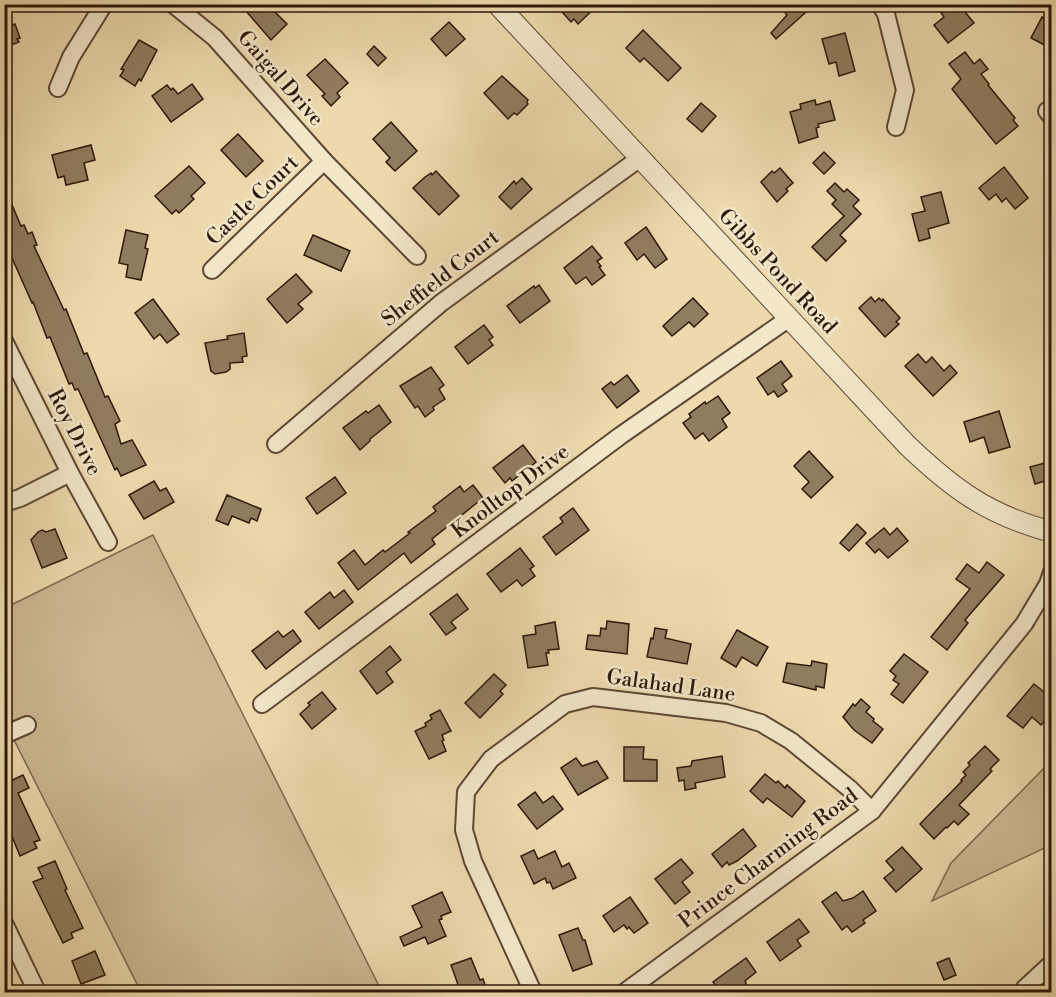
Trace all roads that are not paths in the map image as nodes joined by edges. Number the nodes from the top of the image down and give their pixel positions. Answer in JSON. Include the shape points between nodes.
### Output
{"nodes":[{"id":1,"x":104,"y":4,"type":"edge"},
{"id":2,"x":173,"y":4,"type":"edge"},
{"id":3,"x":497,"y":4,"type":"edge"},
{"id":4,"x":880,"y":4,"type":"edge"},
{"id":5,"x":58,"y":88,"type":"dead end"},
{"id":6,"x":896,"y":127,"type":"dead end"},
{"id":7,"x":640,"y":158,"type":"junction"},
{"id":8,"x":324,"y":161,"type":"junction"},
{"id":9,"x":417,"y":256,"type":"dead end"},
{"id":10,"x":212,"y":270,"type":"dead end"},
{"id":11,"x":789,"y":319,"type":"junction"},
{"id":12,"x":4,"y":341,"type":"edge"},
{"id":13,"x":276,"y":444,"type":"dead end"},
{"id":14,"x":70,"y":473,"type":"junction"},
{"id":15,"x":4,"y":503,"type":"edge"},
{"id":16,"x":1052,"y":532,"type":"edge"},
{"id":17,"x":108,"y":542,"type":"dead end"},
{"id":18,"x":1052,"y":572,"type":"edge"},
{"id":19,"x":262,"y":704,"type":"dead end"},
{"id":20,"x":27,"y":725,"type":"dead end"},
{"id":21,"x":4,"y":735,"type":"edge"},
{"id":22,"x":872,"y":811,"type":"junction"},
{"id":23,"x":4,"y":923,"type":"edge"},
{"id":24,"x":1052,"y":963,"type":"edge"},
{"id":25,"x":38,"y":993,"type":"edge"},
{"id":26,"x":533,"y":993,"type":"edge"},
{"id":27,"x":626,"y":993,"type":"edge"},
{"id":28,"x":1023,"y":993,"type":"edge"}],
"edges":[{"from":1,"to":5,"type":"street","via":[[71,57]]},
{"from":2,"to":8,"type":"street","name":"Gaigal Drive","via":[[215,38]]},
{"from":3,"to":7,"type":"street","name":"Gibbs Pond Road"},
{"from":4,"to":6,"type":"street","via":[[905,90]]},
{"from":7,"to":11,"type":"street","name":"Gibbs Pond Road"},
{"from":7,"to":13,"type":"street","name":"Sheffield Court","via":[[441,303]]},
{"from":8,"to":9,"type":"street","name":"Gaigal Drive"},
{"from":8,"to":10,"type":"street","name":"Castle Court"},
{"from":11,"to":16,"type":"street","name":"Gibbs Pond Road","via":[[907,445],[957,489],[1011,520]]},
{"from":11,"to":19,"type":"street","name":"Knolltop Drive","via":[[620,436]]},
{"from":12,"to":14,"type":"street","name":"Roy Drive"},
{"from":14,"to":15,"type":"street"},
{"from":14,"to":17,"type":"street","name":"Roy Drive"},
{"from":18,"to":22,"type":"street","name":"Prince Charming Road","via":[[1024,624]]},
{"from":20,"to":21,"type":"street"},
{"from":22,"to":26,"type":"street","name":"Galahad Lane","via":[[791,741],[760,723],[726,713],[593,697],[565,704],[491,759],[466,792],[464,830],[473,861]]},
{"from":22,"to":27,"type":"street","name":"Prince Charming Road"},
{"from":23,"to":25,"type":"street"},
{"from":24,"to":28,"type":"street"}]}
